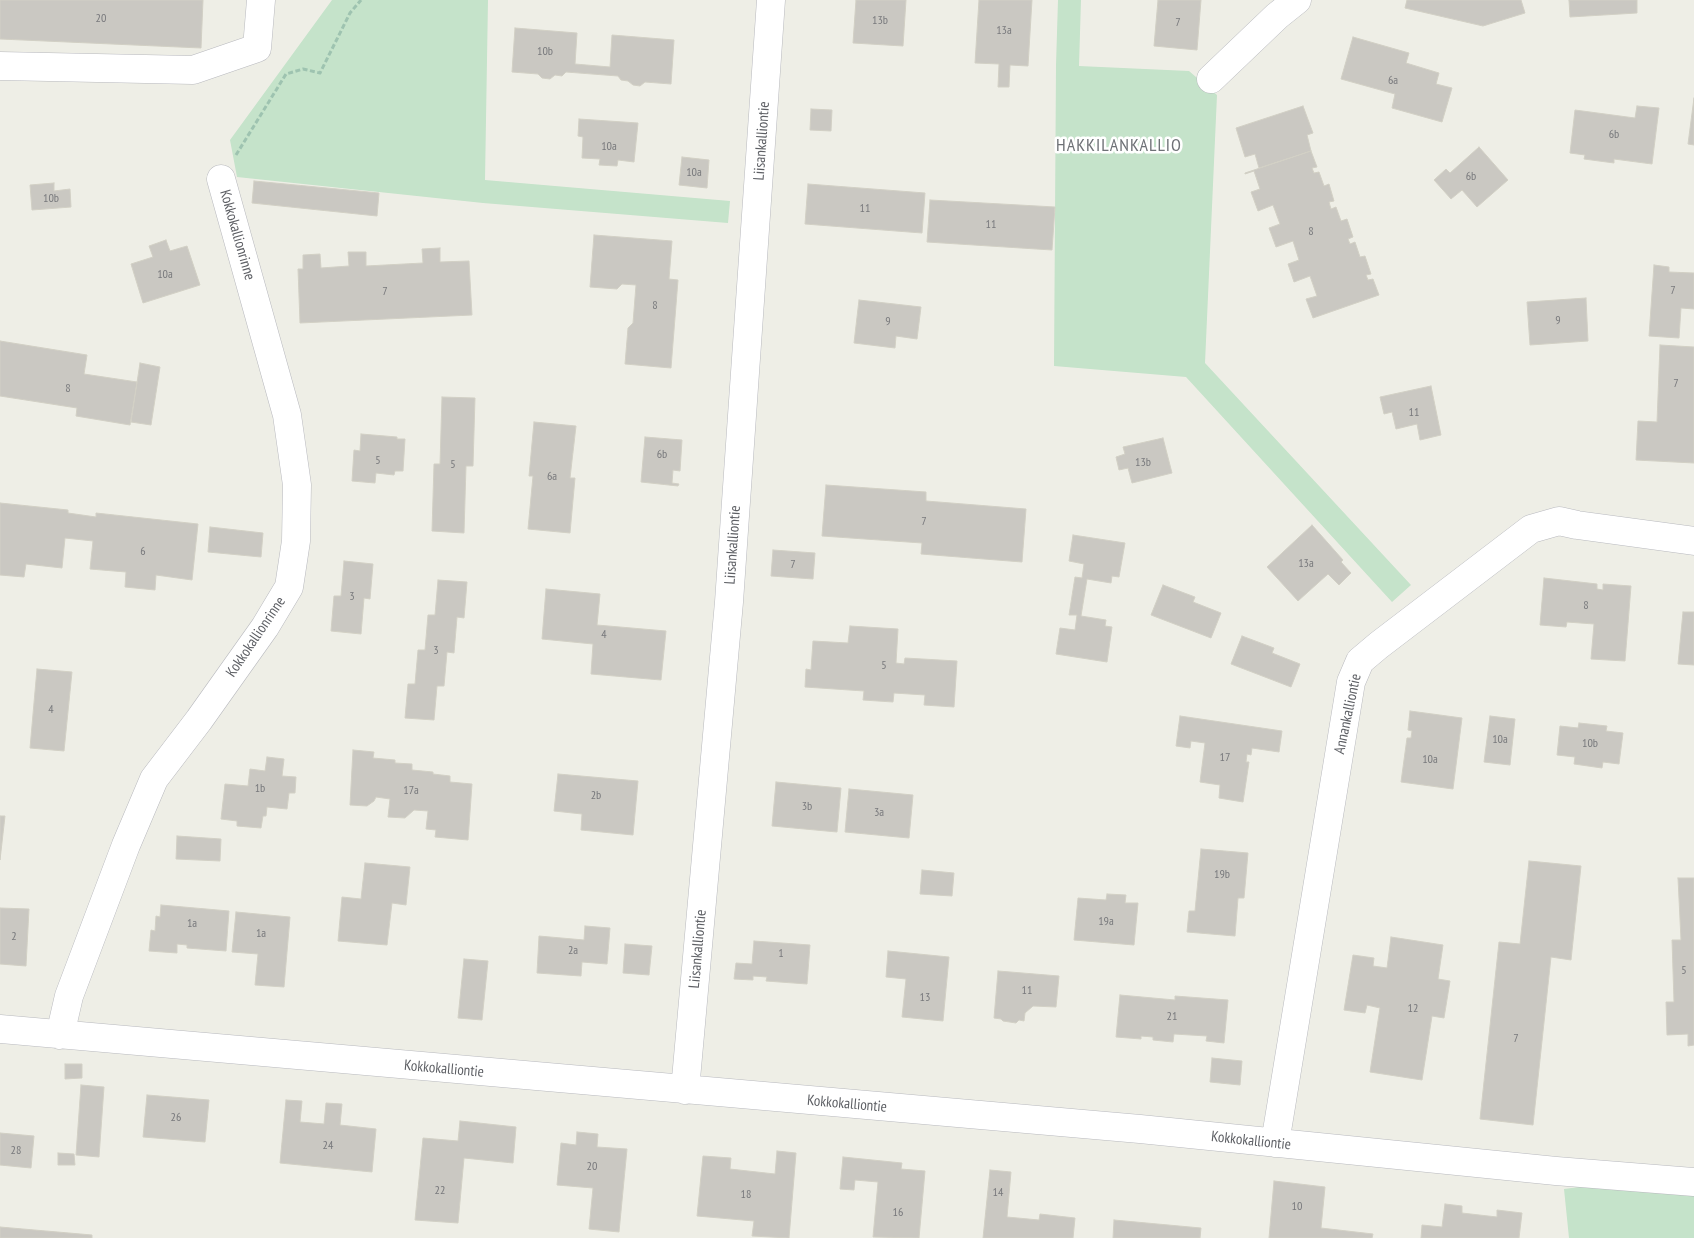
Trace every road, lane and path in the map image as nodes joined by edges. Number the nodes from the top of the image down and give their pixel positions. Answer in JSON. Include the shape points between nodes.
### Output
{"nodes":[{"id":1,"x":261,"y":0,"type":"edge"},
{"id":2,"x":361,"y":0,"type":"edge"},
{"id":3,"x":771,"y":0,"type":"edge"},
{"id":4,"x":1297,"y":0,"type":"edge"},
{"id":5,"x":0,"y":66,"type":"edge"},
{"id":6,"x":1211,"y":79,"type":"dead end"},
{"id":7,"x":221,"y":179,"type":"joint"},
{"id":8,"x":1694,"y":540,"type":"edge"},
{"id":9,"x":0,"y":1029,"type":"edge"},
{"id":10,"x":60,"y":1035,"type":"junction"},
{"id":11,"x":685,"y":1090,"type":"junction"},
{"id":12,"x":1275,"y":1143,"type":"junction"},
{"id":13,"x":1694,"y":1182,"type":"edge"}],
"edges":[{"from":1,"to":5,"type":"street","via":[[258,48],[193,70]]},
{"from":2,"to":7,"type":"path","via":[[350,13],[320,73],[303,68],[286,74]]},
{"from":3,"to":11,"type":"street","name":"Liisankalliontie","via":[[727,623]]},
{"from":4,"to":6,"type":"street"},
{"from":7,"to":10,"type":"street","name":"Kokkokallionrinne","via":[[287,415],[297,485],[296,541],[289,586],[265,627],[154,779],[69,996]]},
{"from":8,"to":12,"type":"street","name":"Annankalliontie","via":[[1559,521],[1532,529],[1360,661],[1351,682]]},
{"from":9,"to":10,"type":"street","name":"Kokkokalliontie"},
{"from":10,"to":11,"type":"street","name":"Kokkokalliontie"},
{"from":11,"to":12,"type":"street","name":"Kokkokalliontie"},
{"from":12,"to":13,"type":"street","name":"Kokkokalliontie"}]}
